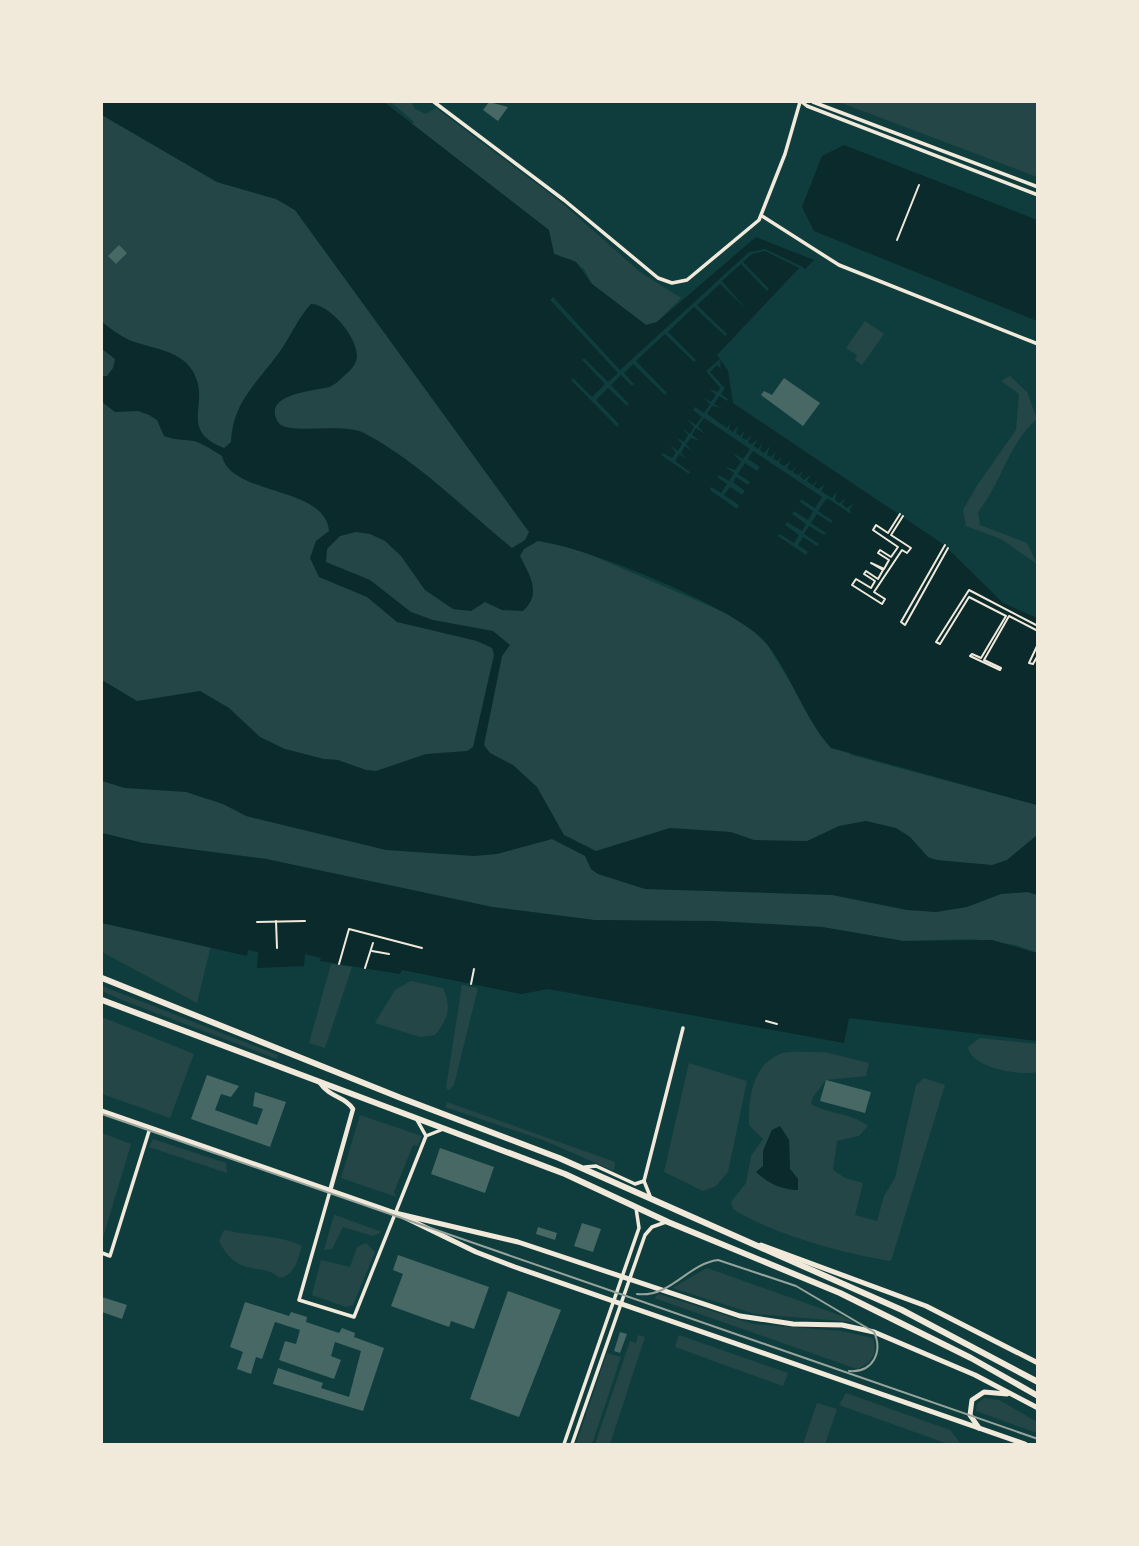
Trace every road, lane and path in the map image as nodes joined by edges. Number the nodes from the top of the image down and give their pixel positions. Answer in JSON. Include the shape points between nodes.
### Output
{"nodes":[{"id":1,"x":435,"y":102,"type":"edge"},
{"id":2,"x":801,"y":102,"type":"edge"},
{"id":3,"x":813,"y":102,"type":"edge"},
{"id":4,"x":919,"y":185,"type":"dead end"},
{"id":5,"x":1038,"y":187,"type":"edge"},
{"id":6,"x":1038,"y":195,"type":"edge"},
{"id":7,"x":762,"y":216,"type":"junction"},
{"id":8,"x":897,"y":240,"type":"dead end"},
{"id":9,"x":1038,"y":344,"type":"edge"},
{"id":10,"x":902,"y":515,"type":"joint"},
{"id":11,"x":945,"y":545,"type":"dead end"},
{"id":12,"x":948,"y":548,"type":"dead end"},
{"id":13,"x":1038,"y":626,"type":"edge"},
{"id":14,"x":1038,"y":631,"type":"edge"},
{"id":15,"x":1038,"y":645,"type":"edge"},
{"id":16,"x":1038,"y":655,"type":"edge"},
{"id":17,"x":276,"y":921,"type":"junction"},
{"id":18,"x":305,"y":921,"type":"dead end"},
{"id":19,"x":257,"y":922,"type":"dead end"},
{"id":20,"x":342,"y":927,"type":"dead end"},
{"id":21,"x":349,"y":929,"type":"junction"},
{"id":22,"x":373,"y":943,"type":"dead end"},
{"id":23,"x":277,"y":948,"type":"dead end"},
{"id":24,"x":422,"y":948,"type":"dead end"},
{"id":25,"x":371,"y":950,"type":"junction"},
{"id":26,"x":389,"y":954,"type":"dead end"},
{"id":27,"x":339,"y":964,"type":"dead end"},
{"id":28,"x":365,"y":968,"type":"dead end"},
{"id":29,"x":474,"y":969,"type":"dead end"},
{"id":30,"x":102,"y":978,"type":"edge"},
{"id":31,"x":471,"y":984,"type":"dead end"},
{"id":32,"x":102,"y":1000,"type":"edge"},
{"id":33,"x":777,"y":1024,"type":"dead end"},
{"id":34,"x":683,"y":1028,"type":"dead end"},
{"id":35,"x":769,"y":1029,"type":"dead end"},
{"id":36,"x":319,"y":1082,"type":"junction"},
{"id":37,"x":102,"y":1111,"type":"edge"},
{"id":38,"x":414,"y":1117,"type":"junction"},
{"id":39,"x":150,"y":1128,"type":"junction"},
{"id":40,"x":445,"y":1129,"type":"junction"},
{"id":41,"x":426,"y":1136,"type":"junction"},
{"id":42,"x":581,"y":1168,"type":"junction"},
{"id":43,"x":644,"y":1181,"type":"junction"},
{"id":44,"x":330,"y":1191,"type":"junction"},
{"id":45,"x":653,"y":1201,"type":"junction"},
{"id":46,"x":635,"y":1206,"type":"junction"},
{"id":47,"x":395,"y":1213,"type":"junction"},
{"id":48,"x":668,"y":1222,"type":"junction"},
{"id":49,"x":738,"y":1237,"type":"junction"},
{"id":50,"x":102,"y":1253,"type":"edge"},
{"id":51,"x":622,"y":1277,"type":"junction"},
{"id":52,"x":630,"y":1279,"type":"junction"},
{"id":53,"x":612,"y":1300,"type":"junction"},
{"id":54,"x":620,"y":1303,"type":"junction"},
{"id":55,"x":1038,"y":1363,"type":"edge"},
{"id":56,"x":1038,"y":1382,"type":"edge"},
{"id":57,"x":1016,"y":1396,"type":"junction"},
{"id":58,"x":1038,"y":1396,"type":"edge"},
{"id":59,"x":1038,"y":1408,"type":"edge"},
{"id":60,"x":979,"y":1428,"type":"junction"},
{"id":61,"x":564,"y":1444,"type":"edge"},
{"id":62,"x":572,"y":1444,"type":"edge"},
{"id":63,"x":1025,"y":1444,"type":"edge"}],
"edges":[{"from":1,"to":7,"type":"street","via":[[664,281],[681,283],[694,276]]},
{"from":2,"to":6,"type":"street"},
{"from":2,"to":7,"type":"street"},
{"from":3,"to":5,"type":"street"},
{"from":4,"to":8,"type":"path"},
{"from":7,"to":9,"type":"street","via":[[839,265]]},
{"from":10,"to":10,"type":"path","via":[[891,535],[911,548],[907,553],[902,550],[874,592],[885,599],[882,604],[852,585],[856,579],[871,588],[875,581],[866,571],[878,579],[883,570],[872,562],[884,569],[889,560],[878,553],[891,557],[898,547],[873,530],[876,526],[888,533]]},
{"from":11,"to":12,"type":"path","via":[[901,622],[905,625]]},
{"from":13,"to":14,"type":"path","via":[[969,590],[936,642],[940,644],[969,597],[1006,616],[981,658],[970,656],[1000,670],[984,660],[1009,617]]},
{"from":15,"to":16,"type":"path","via":[[1029,663]]},
{"from":17,"to":18,"type":"path"},
{"from":17,"to":19,"type":"path"},
{"from":17,"to":23,"type":"path"},
{"from":20,"to":21,"type":"path"},
{"from":21,"to":24,"type":"path"},
{"from":21,"to":27,"type":"path"},
{"from":22,"to":25,"type":"path"},
{"from":25,"to":26,"type":"path"},
{"from":25,"to":28,"type":"path"},
{"from":29,"to":31,"type":"path"},
{"from":30,"to":42,"type":"main road"},
{"from":32,"to":36,"type":"main road"},
{"from":33,"to":35,"type":"path","via":[[768,1022]]},
{"from":34,"to":43,"type":"street"},
{"from":36,"to":38,"type":"main road"},
{"from":36,"to":44,"type":"street","via":[[327,1094],[348,1102],[353,1109]]},
{"from":37,"to":39,"type":"main road"},
{"from":38,"to":40,"type":"main road"},
{"from":38,"to":41,"type":"street"},
{"from":39,"to":44,"type":"main road"},
{"from":39,"to":50,"type":"street","via":[[110,1256]]},
{"from":40,"to":41,"type":"street"},
{"from":40,"to":46,"type":"main road"},
{"from":41,"to":47,"type":"street"},
{"from":42,"to":43,"type":"street","via":[[596,1166],[635,1184]]},
{"from":42,"to":45,"type":"main road"},
{"from":43,"to":45,"type":"street"},
{"from":44,"to":47,"type":"main road"},
{"from":44,"to":47,"type":"street","via":[[299,1300],[354,1317]]},
{"from":45,"to":49,"type":"main road"},
{"from":46,"to":48,"type":"main road"},
{"from":46,"to":51,"type":"street","via":[[639,1228]]},
{"from":47,"to":51,"type":"main road","via":[[518,1242]]},
{"from":47,"to":53,"type":"main road","via":[[476,1252]]},
{"from":48,"to":52,"type":"street","via":[[652,1227],[645,1235]]},
{"from":48,"to":58,"type":"main road","via":[[794,1272]]},
{"from":49,"to":55,"type":"main road","via":[[926,1306]]},
{"from":49,"to":56,"type":"main road","via":[[902,1310]]},
{"from":51,"to":52,"type":"main road"},
{"from":51,"to":53,"type":"street"},
{"from":52,"to":54,"type":"street"},
{"from":52,"to":57,"type":"main road","via":[[740,1316],[874,1332]]},
{"from":53,"to":54,"type":"main road"},
{"from":53,"to":61,"type":"street"},
{"from":54,"to":60,"type":"main road"},
{"from":54,"to":62,"type":"street"},
{"from":57,"to":59,"type":"main road"},
{"from":57,"to":60,"type":"main road","via":[[994,1391],[976,1395],[970,1410]]},
{"from":60,"to":63,"type":"main road"}]}
